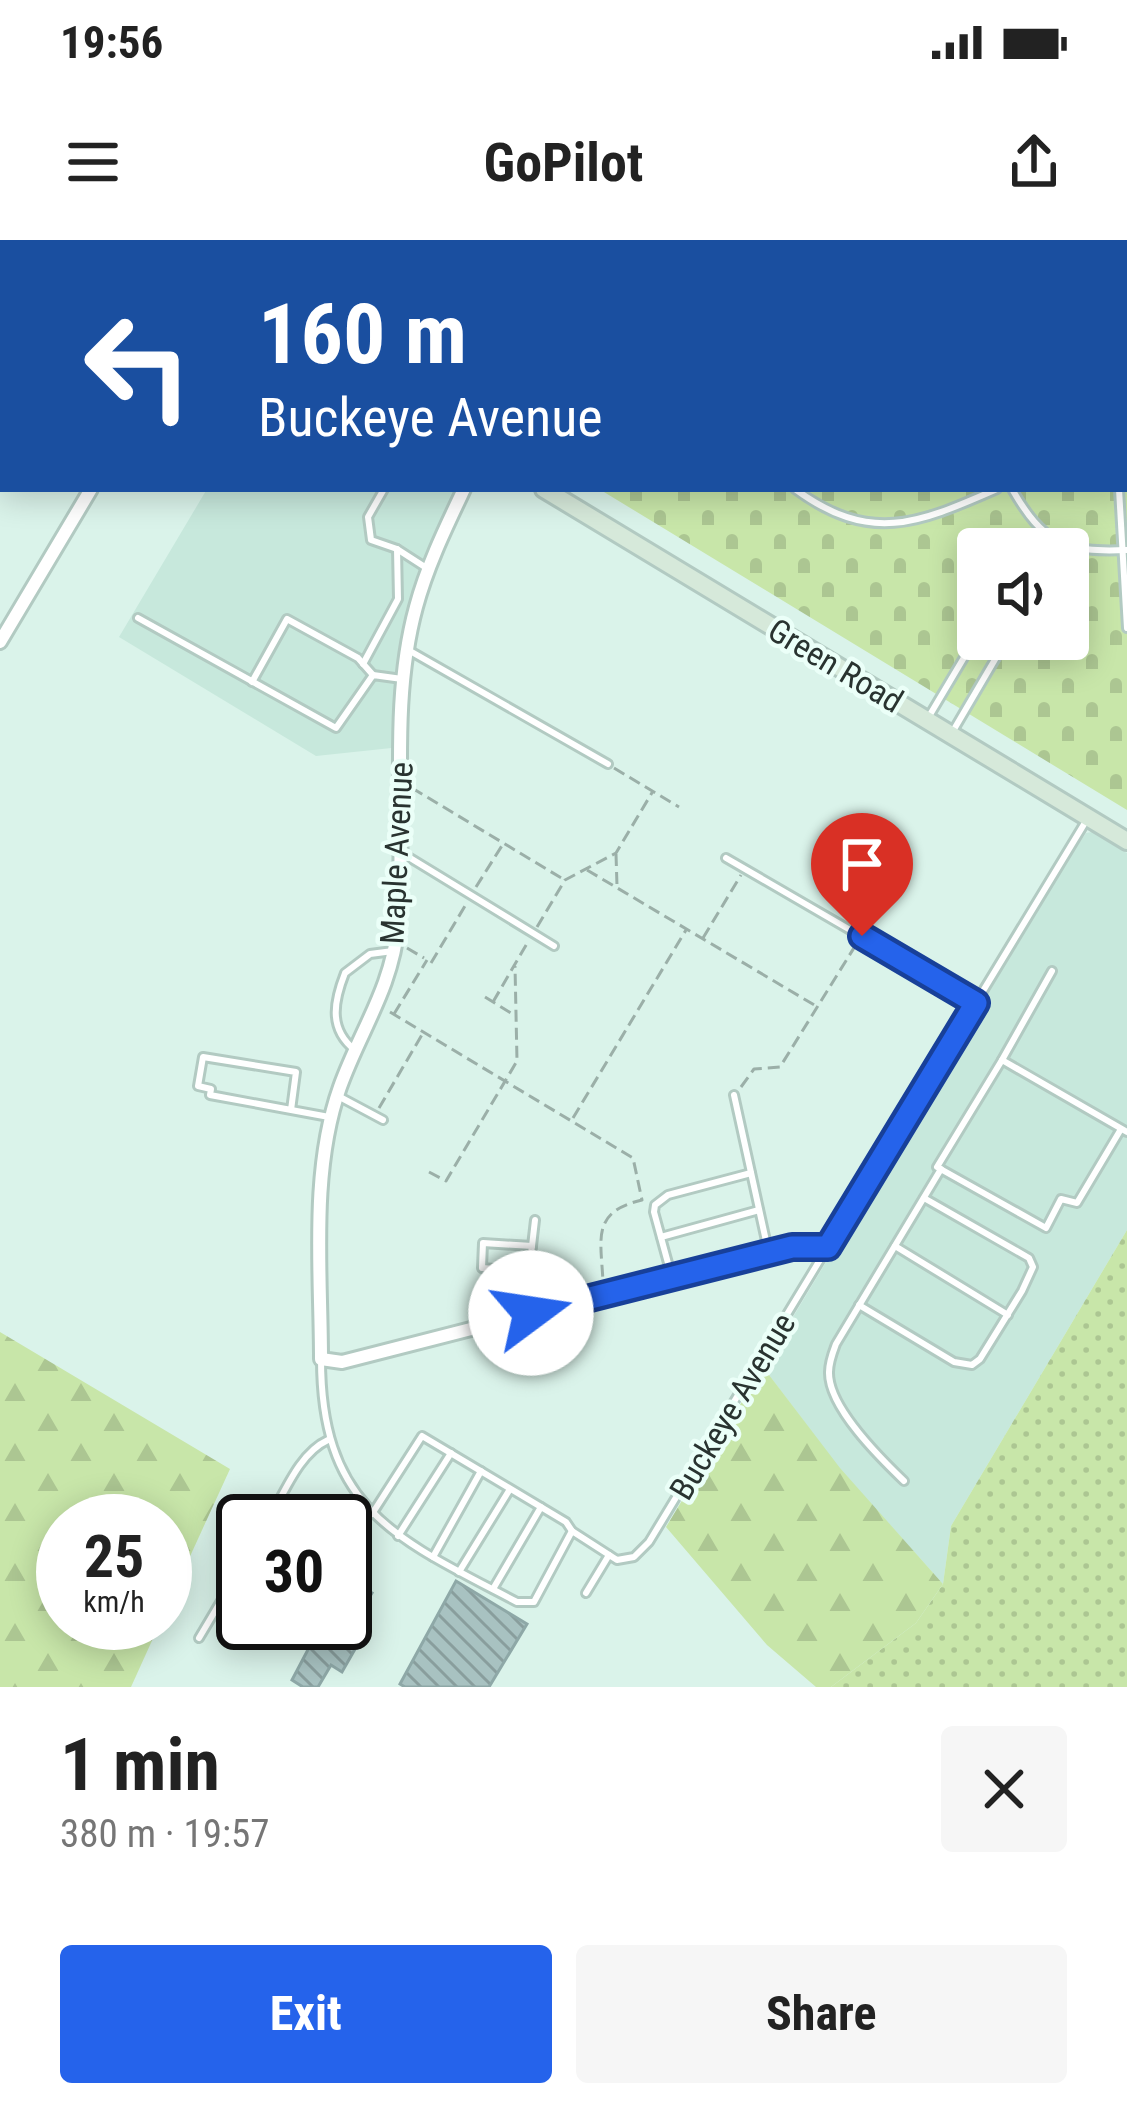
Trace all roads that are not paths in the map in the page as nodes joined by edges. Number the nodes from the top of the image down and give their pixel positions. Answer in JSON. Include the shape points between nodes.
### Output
{"nodes":[{"id":1,"x":90,"y":492,"type":"edge"},
{"id":2,"x":382,"y":492,"type":"edge"},
{"id":3,"x":463,"y":492,"type":"edge"},
{"id":4,"x":549,"y":492,"type":"edge"},
{"id":5,"x":800,"y":492,"type":"edge"},
{"id":6,"x":990,"y":492,"type":"edge"},
{"id":7,"x":1014,"y":492,"type":"edge"},
{"id":8,"x":1119,"y":492,"type":"edge"},
{"id":9,"x":1039,"y":528,"type":"edge"},
{"id":10,"x":398,"y":549,"type":"junction"},
{"id":11,"x":1089,"y":549,"type":"edge"},
{"id":12,"x":1125,"y":551,"type":"edge"},
{"id":13,"x":428,"y":569,"type":"junction"},
{"id":14,"x":138,"y":618,"type":"dead end"},
{"id":15,"x":1127,"y":628,"type":"edge"},
{"id":16,"x":0,"y":642,"type":"edge"},
{"id":17,"x":410,"y":651,"type":"junction"},
{"id":18,"x":964,"y":660,"type":"edge"},
{"id":19,"x":994,"y":660,"type":"edge"},
{"id":20,"x":363,"y":664,"type":"junction"},
{"id":21,"x":373,"y":676,"type":"junction"},
{"id":22,"x":406,"y":680,"type":"junction"},
{"id":23,"x":252,"y":682,"type":"junction"},
{"id":24,"x":926,"y":720,"type":"junction"},
{"id":25,"x":951,"y":734,"type":"junction"},
{"id":26,"x":608,"y":764,"type":"road end"},
{"id":27,"x":1088,"y":818,"type":"junction"},
{"id":28,"x":1127,"y":841,"type":"edge"},
{"id":29,"x":399,"y":851,"type":"junction"},
{"id":30,"x":726,"y":858,"type":"dead end"},
{"id":31,"x":394,"y":946,"type":"junction"},
{"id":32,"x":554,"y":946,"type":"dead end"},
{"id":33,"x":1052,"y":971,"type":"dead end"},
{"id":34,"x":976,"y":1003,"type":"junction"},
{"id":35,"x":357,"y":1052,"type":"junction"},
{"id":36,"x":1002,"y":1060,"type":"junction"},
{"id":37,"x":734,"y":1095,"type":"road end"},
{"id":38,"x":338,"y":1096,"type":"junction"},
{"id":39,"x":290,"y":1110,"type":"junction"},
{"id":40,"x":378,"y":1117,"type":"road end"},
{"id":41,"x":332,"y":1118,"type":"junction"},
{"id":42,"x":1124,"y":1131,"type":"edge"},
{"id":43,"x":941,"y":1169,"type":"junction"},
{"id":44,"x":751,"y":1173,"type":"junction"},
{"id":45,"x":924,"y":1198,"type":"junction"},
{"id":46,"x":760,"y":1210,"type":"junction"},
{"id":47,"x":536,"y":1220,"type":"dead end"},
{"id":48,"x":661,"y":1237,"type":"junction"},
{"id":49,"x":532,"y":1246,"type":"junction"},
{"id":50,"x":895,"y":1246,"type":"junction"},
{"id":51,"x":828,"y":1247,"type":"junction"},
{"id":52,"x":769,"y":1253,"type":"junction"},
{"id":53,"x":530,"y":1272,"type":"junction"},
{"id":54,"x":672,"y":1278,"type":"junction"},
{"id":55,"x":570,"y":1304,"type":"junction"},
{"id":56,"x":860,"y":1305,"type":"junction"},
{"id":57,"x":531,"y":1313,"type":"junction"},
{"id":58,"x":1008,"y":1315,"type":"junction"},
{"id":59,"x":514,"y":1318,"type":"junction"},
{"id":60,"x":321,"y":1359,"type":"junction"},
{"id":61,"x":328,"y":1439,"type":"junction"},
{"id":62,"x":451,"y":1453,"type":"junction"},
{"id":63,"x":481,"y":1472,"type":"junction"},
{"id":64,"x":904,"y":1481,"type":"dead end"},
{"id":65,"x":510,"y":1489,"type":"junction"},
{"id":66,"x":284,"y":1494,"type":"edge"},
{"id":67,"x":358,"y":1494,"type":"edge"},
{"id":68,"x":541,"y":1507,"type":"junction"},
{"id":69,"x":372,"y":1515,"type":"joint"},
{"id":70,"x":572,"y":1532,"type":"junction"},
{"id":71,"x":398,"y":1537,"type":"junction"},
{"id":72,"x":609,"y":1555,"type":"junction"},
{"id":73,"x":432,"y":1558,"type":"junction"},
{"id":74,"x":459,"y":1571,"type":"junction"},
{"id":75,"x":493,"y":1589,"type":"junction"},
{"id":76,"x":586,"y":1593,"type":"dead end"},
{"id":77,"x":216,"y":1610,"type":"edge"},
{"id":78,"x":200,"y":1638,"type":"dead end"}],
"edges":[{"from":1,"to":16,"type":"street"},
{"from":2,"to":10,"type":"lane","via":[[368,517],[371,540]]},
{"from":3,"to":13,"type":"street","name":"Maple Avenue"},
{"from":4,"to":24,"type":"main road","name":"Green Road"},
{"from":5,"to":6,"type":"lane","via":[[840,515],[891,526]]},
{"from":7,"to":9,"type":"lane"},
{"from":8,"to":12,"type":"lane"},
{"from":10,"to":13,"type":"lane"},
{"from":10,"to":20,"type":"lane","via":[[398,599]]},
{"from":11,"to":12,"type":"lane"},
{"from":12,"to":15,"type":"lane"},
{"from":13,"to":17,"type":"street","name":"Maple Avenue"},
{"from":14,"to":23,"type":"lane"},
{"from":17,"to":22,"type":"street","name":"Maple Avenue"},
{"from":17,"to":26,"type":"lane"},
{"from":18,"to":24,"type":"lane"},
{"from":19,"to":25,"type":"lane"},
{"from":20,"to":21,"type":"lane"},
{"from":20,"to":23,"type":"lane","via":[[287,619]]},
{"from":21,"to":22,"type":"lane"},
{"from":21,"to":23,"type":"lane","via":[[337,728]]},
{"from":22,"to":29,"type":"street","name":"Maple Avenue"},
{"from":24,"to":25,"type":"main road","name":"Green Road"},
{"from":25,"to":27,"type":"main road","name":"Green Road"},
{"from":27,"to":28,"type":"main road","name":"Green Road"},
{"from":27,"to":34,"type":"lane","name":"Buckeye Avenue"},
{"from":29,"to":31,"type":"street","name":"Maple Avenue"},
{"from":29,"to":32,"type":"lane"},
{"from":30,"to":34,"type":"lane"},
{"from":31,"to":35,"type":"street","name":"Maple Avenue"},
{"from":31,"to":35,"type":"lane","via":[[357,962],[338,990],[337,1029]]},
{"from":33,"to":36,"type":"lane"},
{"from":34,"to":51,"type":"lane","name":"Buckeye Avenue"},
{"from":35,"to":38,"type":"street","name":"Maple Avenue"},
{"from":36,"to":42,"type":"lane"},
{"from":36,"to":43,"type":"lane"},
{"from":37,"to":44,"type":"lane"},
{"from":38,"to":40,"type":"lane"},
{"from":38,"to":41,"type":"street","name":"Maple Avenue"},
{"from":39,"to":39,"type":"lane","via":[[210,1095],[198,1086],[202,1057],[296,1072]]},
{"from":39,"to":41,"type":"lane"},
{"from":41,"to":60,"type":"street","name":"Maple Avenue","via":[[322,1202]]},
{"from":42,"to":43,"type":"lane","via":[[1077,1203],[1061,1198],[1046,1228]]},
{"from":43,"to":45,"type":"lane"},
{"from":44,"to":46,"type":"lane"},
{"from":44,"to":48,"type":"lane","via":[[655,1205]]},
{"from":45,"to":50,"type":"lane"},
{"from":45,"to":58,"type":"lane","via":[[1029,1258],[1033,1267]]},
{"from":46,"to":48,"type":"lane"},
{"from":46,"to":52,"type":"lane"},
{"from":47,"to":49,"type":"lane"},
{"from":48,"to":54,"type":"lane"},
{"from":49,"to":53,"type":"lane"},
{"from":49,"to":53,"type":"lane","via":[[483,1243],[482,1268]]},
{"from":50,"to":56,"type":"lane"},
{"from":50,"to":58,"type":"lane"},
{"from":51,"to":52,"type":"street"},
{"from":51,"to":72,"type":"lane","name":"Buckeye Avenue","via":[[649,1542],[634,1557]]},
{"from":52,"to":54,"type":"street"},
{"from":53,"to":57,"type":"lane"},
{"from":54,"to":55,"type":"street"},
{"from":55,"to":57,"type":"street"},
{"from":55,"to":59,"type":"lane","via":[[567,1334],[553,1352],[534,1351]]},
{"from":56,"to":58,"type":"lane","via":[[965,1366],[980,1360]]},
{"from":56,"to":64,"type":"lane","via":[[836,1344],[830,1381],[858,1431]]},
{"from":57,"to":59,"type":"street"},
{"from":59,"to":60,"type":"street","via":[[342,1362]]},
{"from":60,"to":61,"type":"lane"},
{"from":61,"to":66,"type":"lane"},
{"from":61,"to":67,"type":"lane"},
{"from":62,"to":63,"type":"lane"},
{"from":62,"to":69,"type":"lane","via":[[419,1436]]},
{"from":62,"to":71,"type":"lane"},
{"from":63,"to":65,"type":"lane"},
{"from":63,"to":73,"type":"lane"},
{"from":65,"to":68,"type":"lane"},
{"from":65,"to":74,"type":"lane"},
{"from":68,"to":70,"type":"lane"},
{"from":68,"to":75,"type":"lane"},
{"from":69,"to":71,"type":"lane"},
{"from":70,"to":72,"type":"lane"},
{"from":70,"to":75,"type":"lane","via":[[534,1603]]},
{"from":71,"to":73,"type":"lane"},
{"from":72,"to":76,"type":"lane"},
{"from":73,"to":74,"type":"lane"},
{"from":74,"to":75,"type":"lane"},
{"from":77,"to":78,"type":"lane"}]}
